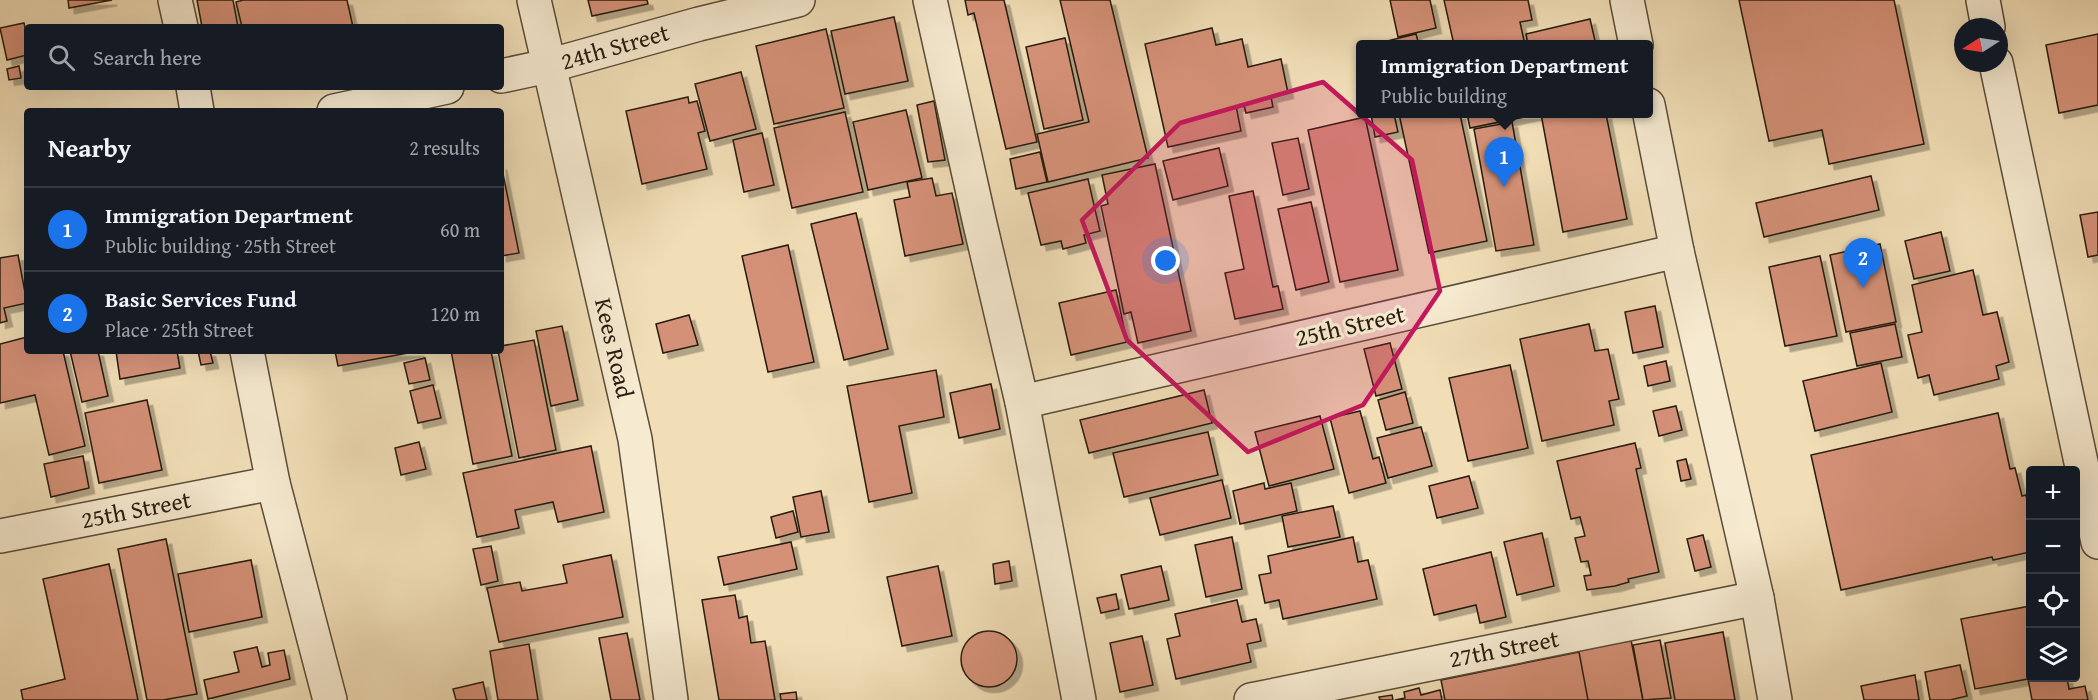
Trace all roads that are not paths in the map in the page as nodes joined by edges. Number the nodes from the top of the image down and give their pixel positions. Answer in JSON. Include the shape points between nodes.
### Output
{"nodes":[{"id":1,"x":175,"y":0,"type":"edge"},
{"id":2,"x":534,"y":0,"type":"edge"},
{"id":3,"x":798,"y":0,"type":"edge"},
{"id":4,"x":930,"y":0,"type":"edge"},
{"id":5,"x":1627,"y":0,"type":"edge"},
{"id":6,"x":1983,"y":0,"type":"edge"},
{"id":7,"x":1986,"y":18,"type":"edge"},
{"id":8,"x":180,"y":24,"type":"edge"},
{"id":9,"x":1635,"y":40,"type":"edge"},
{"id":10,"x":548,"y":66,"type":"junction"},
{"id":11,"x":1998,"y":72,"type":"edge"},
{"id":12,"x":504,"y":75,"type":"edge"},
{"id":13,"x":194,"y":90,"type":"edge"},
{"id":14,"x":433,"y":90,"type":"edge"},
{"id":15,"x":196,"y":108,"type":"edge"},
{"id":16,"x":348,"y":108,"type":"edge"},
{"id":17,"x":1651,"y":118,"type":"edge"},
{"id":18,"x":1677,"y":251,"type":"junction"},
{"id":19,"x":248,"y":354,"type":"edge"},
{"id":20,"x":1022,"y":402,"type":"junction"},
{"id":21,"x":273,"y":483,"type":"junction"},
{"id":22,"x":0,"y":536,"type":"edge"},
{"id":23,"x":2098,"y":542,"type":"edge"},
{"id":24,"x":1757,"y":598,"type":"junction"},
{"id":25,"x":330,"y":700,"type":"edge"},
{"id":26,"x":671,"y":700,"type":"edge"},
{"id":27,"x":1079,"y":700,"type":"edge"},
{"id":28,"x":1251,"y":700,"type":"edge"},
{"id":29,"x":1775,"y":700,"type":"edge"}],
"edges":[{"from":1,"to":8,"type":"street"},
{"from":2,"to":10,"type":"street","name":"Kees Road"},
{"from":3,"to":10,"type":"street","name":"24th Street"},
{"from":4,"to":20,"type":"street"},
{"from":5,"to":9,"type":"street"},
{"from":6,"to":7,"type":"street"},
{"from":10,"to":12,"type":"street","name":"24th Street"},
{"from":10,"to":26,"type":"street","name":"Kees Road","via":[[635,439]]},
{"from":11,"to":23,"type":"street"},
{"from":13,"to":15,"type":"street"},
{"from":14,"to":16,"type":"street"},
{"from":17,"to":18,"type":"street"},
{"from":18,"to":20,"type":"street","name":"25th Street"},
{"from":18,"to":24,"type":"street"},
{"from":19,"to":21,"type":"street"},
{"from":20,"to":27,"type":"street"},
{"from":21,"to":22,"type":"street","name":"25th Street"},
{"from":21,"to":25,"type":"street"},
{"from":24,"to":28,"type":"street","name":"27th Street"},
{"from":24,"to":29,"type":"street"}]}
